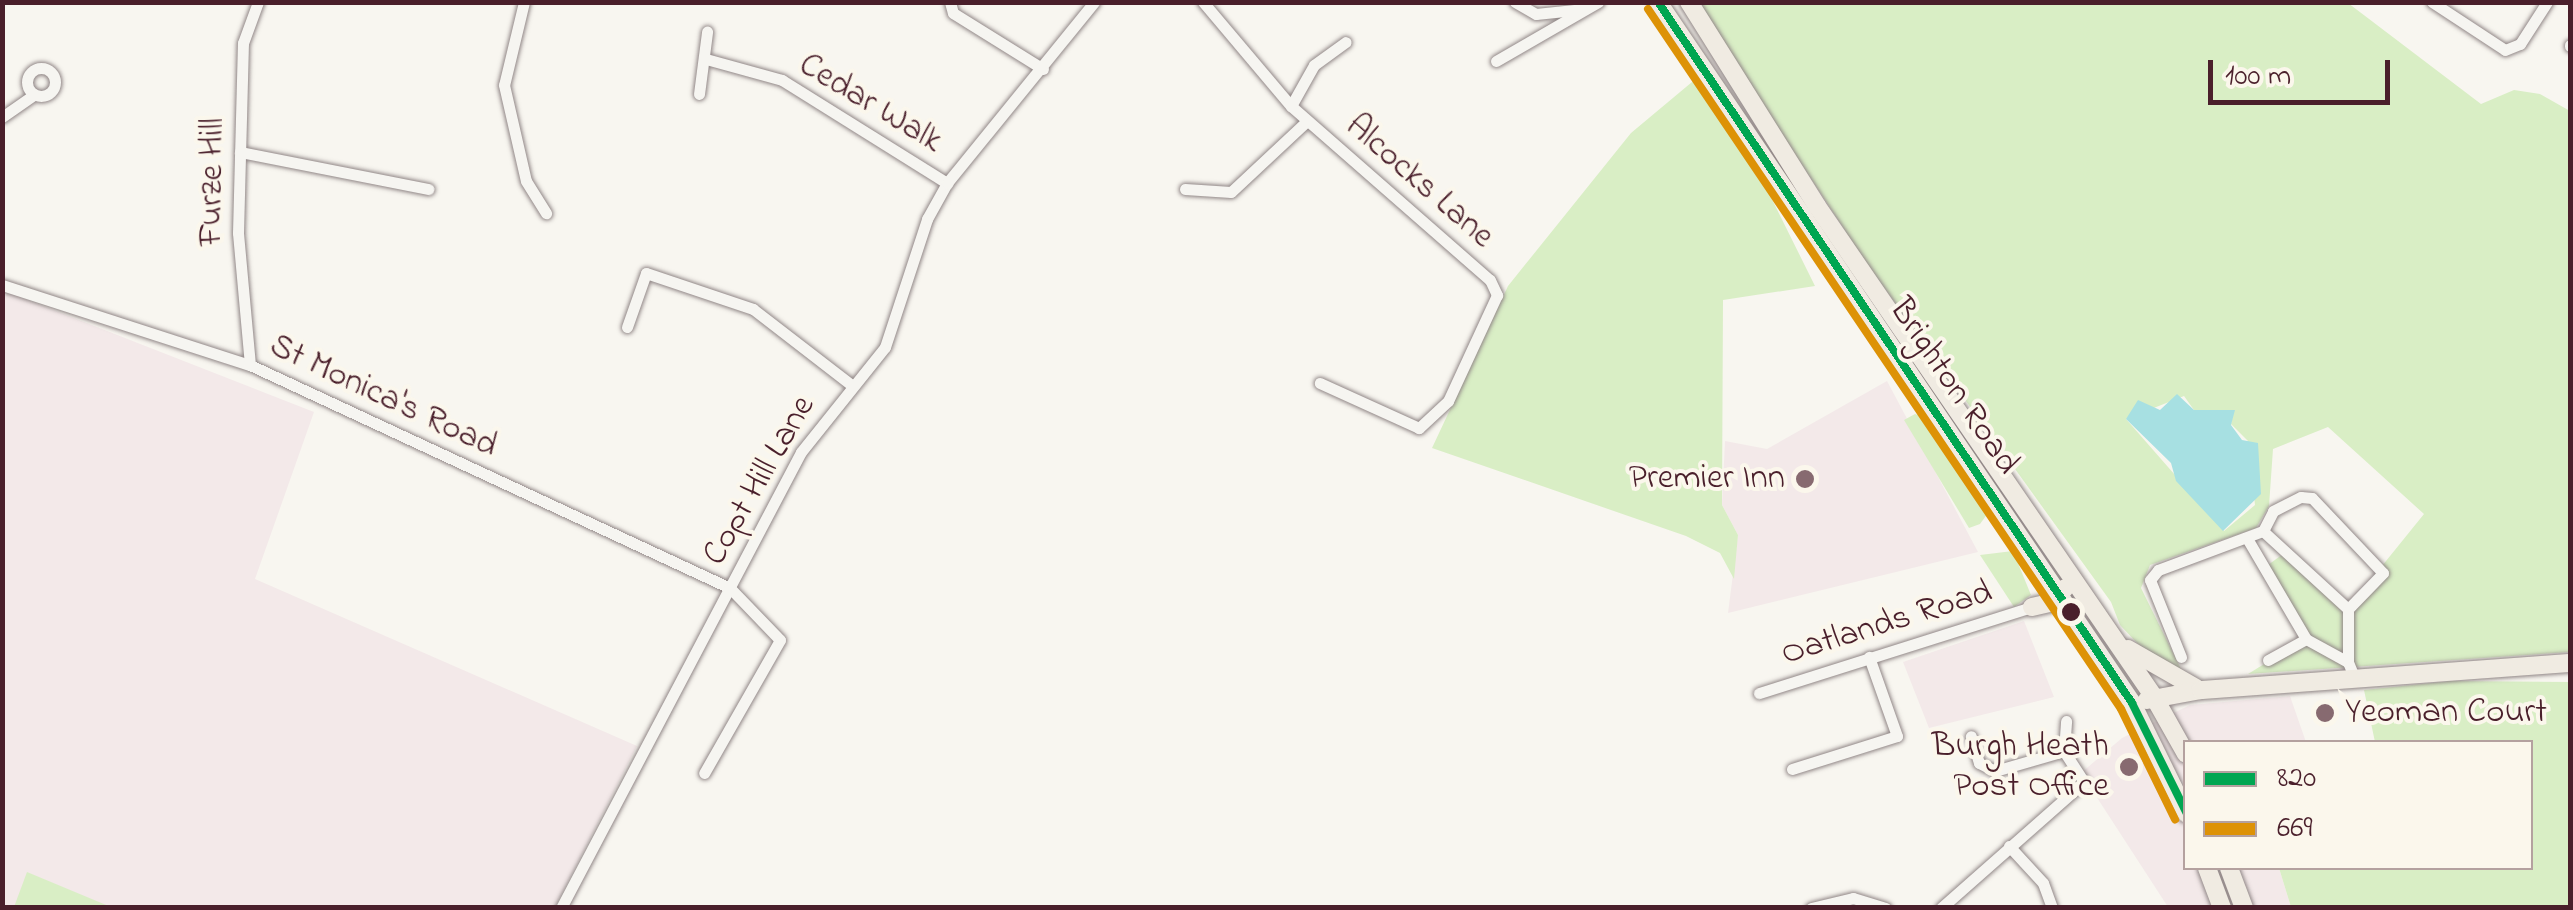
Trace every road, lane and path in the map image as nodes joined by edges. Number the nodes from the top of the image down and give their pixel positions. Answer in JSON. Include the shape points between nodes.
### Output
{"nodes":[{"id":1,"x":258,"y":2,"type":"edge"},
{"id":2,"x":524,"y":2,"type":"edge"},
{"id":3,"x":950,"y":2,"type":"edge"},
{"id":4,"x":1094,"y":2,"type":"edge"},
{"id":5,"x":1203,"y":2,"type":"edge"},
{"id":6,"x":1515,"y":2,"type":"edge"},
{"id":7,"x":1658,"y":2,"type":"edge"},
{"id":8,"x":1690,"y":2,"type":"edge"},
{"id":9,"x":2432,"y":2,"type":"edge"},
{"id":10,"x":2547,"y":2,"type":"edge"},
{"id":11,"x":1593,"y":6,"type":"edge"},
{"id":12,"x":707,"y":32,"type":"dead end"},
{"id":13,"x":1346,"y":42,"type":"dead end"},
{"id":14,"x":706,"y":60,"type":"junction"},
{"id":15,"x":1496,"y":61,"type":"dead end"},
{"id":16,"x":1043,"y":69,"type":"junction"},
{"id":17,"x":700,"y":94,"type":"dead end"},
{"id":18,"x":34,"y":95,"type":"dead end"},
{"id":19,"x":1292,"y":106,"type":"junction"},
{"id":20,"x":2,"y":117,"type":"edge"},
{"id":21,"x":1307,"y":121,"type":"junction"},
{"id":22,"x":240,"y":152,"type":"junction"},
{"id":23,"x":947,"y":183,"type":"junction"},
{"id":24,"x":428,"y":188,"type":"dead end"},
{"id":25,"x":1185,"y":189,"type":"dead end"},
{"id":26,"x":546,"y":213,"type":"dead end"},
{"id":27,"x":2,"y":284,"type":"edge"},
{"id":28,"x":627,"y":327,"type":"dead end"},
{"id":29,"x":250,"y":365,"type":"junction"},
{"id":30,"x":1320,"y":383,"type":"dead end"},
{"id":31,"x":850,"y":384,"type":"junction"},
{"id":32,"x":2264,"y":532,"type":"junction"},
{"id":33,"x":2248,"y":540,"type":"junction"},
{"id":34,"x":2282,"y":554,"type":"junction"},
{"id":35,"x":2035,"y":564,"type":"junction"},
{"id":36,"x":2268,"y":565,"type":"junction"},
{"id":37,"x":2068,"y":573,"type":"junction"},
{"id":38,"x":730,"y":588,"type":"junction"},
{"id":39,"x":2058,"y":596,"type":"junction"},
{"id":40,"x":2032,"y":607,"type":"junction"},
{"id":41,"x":2348,"y":609,"type":"junction"},
{"id":42,"x":2114,"y":637,"type":"junction"},
{"id":43,"x":2306,"y":639,"type":"junction"},
{"id":44,"x":1868,"y":657,"type":"junction"},
{"id":45,"x":2181,"y":658,"type":"dead end"},
{"id":46,"x":2268,"y":660,"type":"dead end"},
{"id":47,"x":2570,"y":664,"type":"edge"},
{"id":48,"x":2351,"y":670,"type":"junction"},
{"id":49,"x":2201,"y":690,"type":"junction"},
{"id":50,"x":1758,"y":693,"type":"dead end"},
{"id":51,"x":2154,"y":697,"type":"junction"},
{"id":52,"x":2137,"y":711,"type":"junction"},
{"id":53,"x":2066,"y":721,"type":"dead end"},
{"id":54,"x":2174,"y":730,"type":"junction"},
{"id":55,"x":1971,"y":736,"type":"dead end"},
{"id":56,"x":2183,"y":748,"type":"edge"},
{"id":57,"x":2064,"y":752,"type":"junction"},
{"id":58,"x":1792,"y":769,"type":"dead end"},
{"id":59,"x":704,"y":773,"type":"dead end"},
{"id":60,"x":2183,"y":808,"type":"edge"},
{"id":61,"x":2009,"y":846,"type":"junction"},
{"id":62,"x":2208,"y":870,"type":"edge"},
{"id":63,"x":2230,"y":870,"type":"edge"},
{"id":64,"x":561,"y":908,"type":"edge"},
{"id":65,"x":1810,"y":908,"type":"edge"},
{"id":66,"x":1886,"y":908,"type":"edge"},
{"id":67,"x":1941,"y":908,"type":"edge"},
{"id":68,"x":2052,"y":908,"type":"edge"},
{"id":69,"x":2222,"y":908,"type":"edge"},
{"id":70,"x":2244,"y":908,"type":"edge"}],
"edges":[{"from":1,"to":22,"type":"street","name":"Furze Hill","via":[[243,43]]},
{"from":2,"to":26,"type":"street","via":[[504,85],[526,181]]},
{"from":3,"to":16,"type":"street","via":[[953,13]]},
{"from":4,"to":16,"type":"street","name":"Copt Hill Lane"},
{"from":5,"to":19,"type":"street","name":"Alcocks Lane"},
{"from":6,"to":11,"type":"street","via":[[1536,14]]},
{"from":7,"to":35,"type":"highway","name":"Brighton Road"},
{"from":8,"to":37,"type":"highway","name":"Brighton Road","via":[[1817,206]]},
{"from":9,"to":10,"type":"street","via":[[2505,50],[2520,44]]},
{"from":11,"to":15,"type":"street"},
{"from":12,"to":14,"type":"street"},
{"from":13,"to":19,"type":"street","via":[[1314,65]]},
{"from":14,"to":17,"type":"street"},
{"from":14,"to":23,"type":"street","name":"Cedar Walk","via":[[782,80]]},
{"from":16,"to":23,"type":"street","name":"Copt Hill Lane"},
{"from":18,"to":20,"type":"street"},
{"from":19,"to":21,"type":"street","name":"Alcocks Lane"},
{"from":21,"to":25,"type":"street","via":[[1231,192]]},
{"from":21,"to":30,"type":"street","name":"Alcocks Lane","via":[[1490,280],[1498,295],[1448,401],[1419,428]]},
{"from":22,"to":24,"type":"street"},
{"from":22,"to":29,"type":"street","name":"Furze Hill","via":[[238,233]]},
{"from":23,"to":31,"type":"street","name":"Copt Hill Lane","via":[[927,219],[885,347]]},
{"from":27,"to":29,"type":"street","name":"St Monica's Road"},
{"from":28,"to":31,"type":"street","via":[[646,272],[753,309]]},
{"from":29,"to":38,"type":"street","name":"St Monica's Road"},
{"from":31,"to":38,"type":"street","name":"Copt Hill Lane","via":[[800,452]]},
{"from":32,"to":33,"type":"street"},
{"from":32,"to":34,"type":"street"},
{"from":32,"to":41,"type":"street","via":[[2273,511],[2312,498],[2383,573]]},
{"from":33,"to":36,"type":"street"},
{"from":33,"to":45,"type":"street","via":[[2158,570],[2150,580]]},
{"from":34,"to":36,"type":"street"},
{"from":34,"to":41,"type":"street"},
{"from":35,"to":39,"type":"highway","name":"Brighton Road"},
{"from":35,"to":40,"type":"highway","via":[[2041,596]]},
{"from":36,"to":43,"type":"street"},
{"from":37,"to":39,"type":"highway"},
{"from":37,"to":42,"type":"highway","name":"Brighton Road"},
{"from":38,"to":59,"type":"street","via":[[780,640]]},
{"from":38,"to":64,"type":"street","name":"Copt Hill Lane"},
{"from":39,"to":40,"type":"highway"},
{"from":39,"to":52,"type":"highway","name":"Brighton Road"},
{"from":40,"to":44,"type":"street","name":"Oatlands Road"},
{"from":41,"to":48,"type":"street"},
{"from":42,"to":49,"type":"highway","via":[[2161,672]]},
{"from":42,"to":51,"type":"highway","name":"Brighton Road"},
{"from":43,"to":46,"type":"street"},
{"from":43,"to":48,"type":"street"},
{"from":44,"to":50,"type":"street","name":"Oatlands Road"},
{"from":44,"to":58,"type":"street","via":[[1898,736]]},
{"from":47,"to":48,"type":"highway"},
{"from":48,"to":49,"type":"highway"},
{"from":49,"to":51,"type":"highway"},
{"from":49,"to":54,"type":"highway","via":[[2178,707]]},
{"from":51,"to":52,"type":"highway"},
{"from":51,"to":54,"type":"highway","name":"Brighton Road"},
{"from":52,"to":60,"type":"highway","name":"Brighton Road"},
{"from":53,"to":57,"type":"street"},
{"from":54,"to":56,"type":"highway","name":"Brighton Road"},
{"from":55,"to":57,"type":"street","via":[[1980,763],[1994,771]]},
{"from":57,"to":61,"type":"street","via":[[2084,782]]},
{"from":61,"to":67,"type":"street"},
{"from":61,"to":68,"type":"street","via":[[2043,883]]},
{"from":62,"to":69,"type":"highway"},
{"from":63,"to":70,"type":"highway"},
{"from":65,"to":66,"type":"street","via":[[1852,898]]}]}
